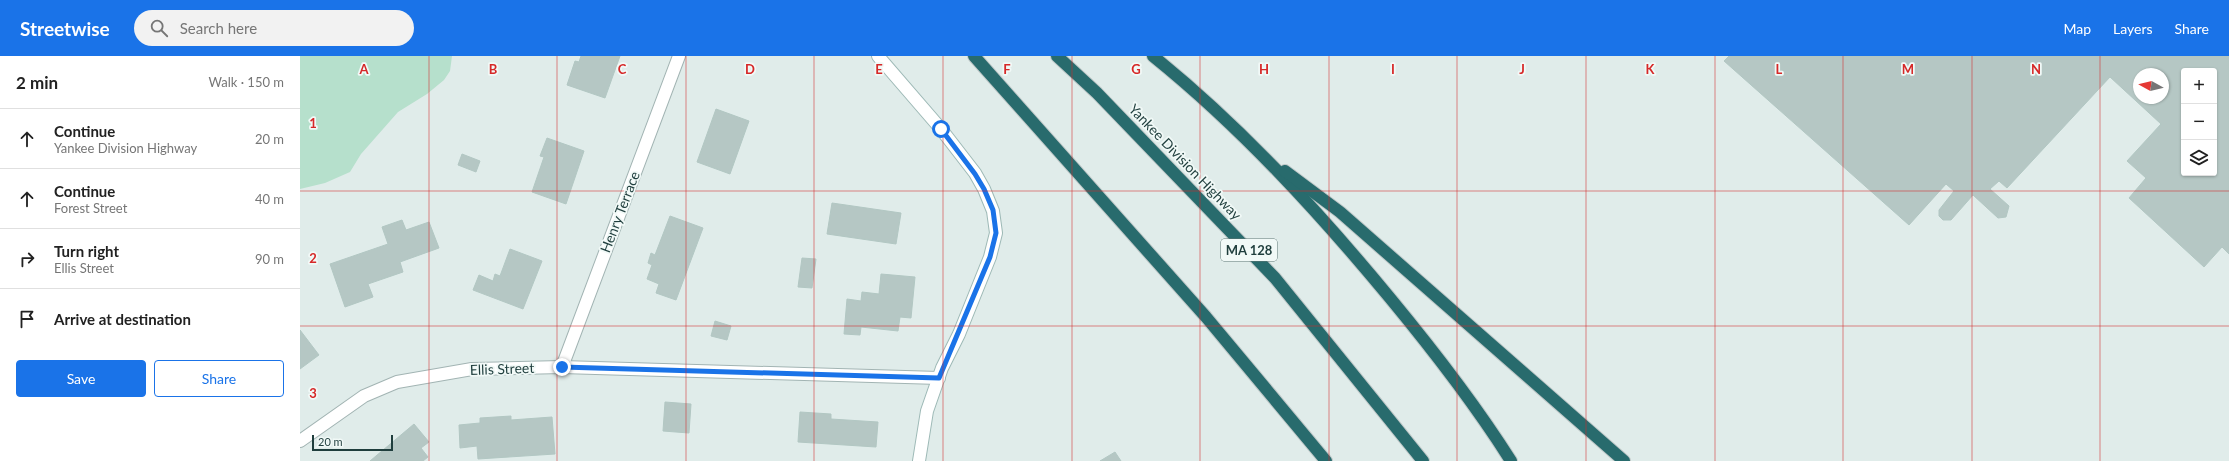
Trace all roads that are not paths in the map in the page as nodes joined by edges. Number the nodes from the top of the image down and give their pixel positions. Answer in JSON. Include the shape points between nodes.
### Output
{"nodes":[{"id":1,"x":679,"y":56,"type":"edge"},
{"id":2,"x":878,"y":56,"type":"edge"},
{"id":3,"x":974,"y":56,"type":"edge"},
{"id":4,"x":1057,"y":56,"type":"edge"},
{"id":5,"x":1153,"y":56,"type":"edge"},
{"id":6,"x":1258,"y":151,"type":"junction"},
{"id":7,"x":562,"y":367,"type":"junction"},
{"id":8,"x":939,"y":378,"type":"junction"},
{"id":9,"x":300,"y":441,"type":"edge"},
{"id":10,"x":920,"y":461,"type":"edge"},
{"id":11,"x":1326,"y":461,"type":"edge"},
{"id":12,"x":1423,"y":461,"type":"edge"},
{"id":13,"x":1511,"y":461,"type":"edge"},
{"id":14,"x":1624,"y":461,"type":"edge"}],
"edges":[{"from":1,"to":7,"type":"street","name":"Henry Terrace"},
{"from":2,"to":8,"type":"street","via":[[941,129],[975,174],[993,210],[996,233],[990,257]]},
{"from":3,"to":11,"type":"highway","via":[[1206,317]]},
{"from":4,"to":12,"type":"highway","name":"Yankee Division Highway","number":"MA 128","via":[[1097,93],[1275,278]]},
{"from":5,"to":6,"type":"highway"},
{"from":6,"to":13,"type":"highway","via":[[1351,252],[1434,352]]},
{"from":6,"to":14,"type":"highway","via":[[1340,212]]},
{"from":7,"to":8,"type":"street","name":"Ellis Street"},
{"from":7,"to":9,"type":"street","name":"Ellis Street","via":[[472,369],[397,382],[364,396]]},
{"from":8,"to":10,"type":"street","via":[[927,411]]}]}
